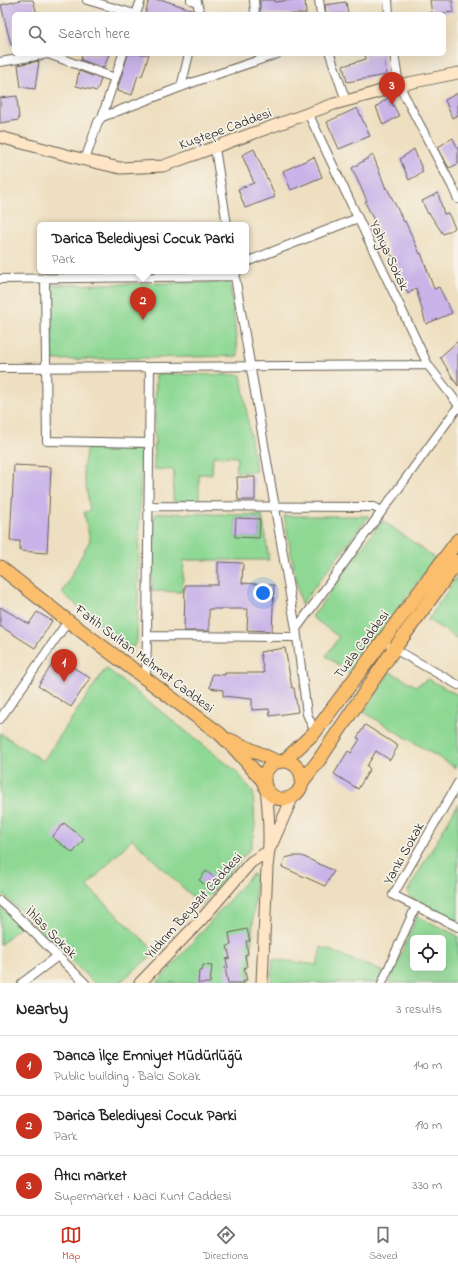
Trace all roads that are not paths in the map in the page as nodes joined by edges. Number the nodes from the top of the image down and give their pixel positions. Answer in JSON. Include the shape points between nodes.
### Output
{"nodes":[{"id":1,"x":87,"y":0,"type":"edge"},
{"id":2,"x":141,"y":0,"type":"edge"},
{"id":3,"x":191,"y":0,"type":"edge"},
{"id":4,"x":254,"y":0,"type":"edge"},
{"id":5,"x":319,"y":0,"type":"edge"},
{"id":6,"x":388,"y":0,"type":"edge"},
{"id":7,"x":128,"y":12,"type":"edge"},
{"id":8,"x":136,"y":12,"type":"edge"},
{"id":9,"x":200,"y":12,"type":"edge"},
{"id":10,"x":255,"y":12,"type":"edge"},
{"id":11,"x":321,"y":12,"type":"edge"},
{"id":12,"x":390,"y":12,"type":"edge"},
{"id":13,"x":36,"y":56,"type":"edge"},
{"id":14,"x":54,"y":56,"type":"edge"},
{"id":15,"x":122,"y":56,"type":"edge"},
{"id":16,"x":189,"y":56,"type":"edge"},
{"id":17,"x":331,"y":56,"type":"edge"},
{"id":18,"x":394,"y":56,"type":"edge"},
{"id":19,"x":260,"y":57,"type":"edge"},
{"id":20,"x":0,"y":62,"type":"edge"},
{"id":21,"x":458,"y":73,"type":"edge"},
{"id":22,"x":115,"y":78,"type":"junction"},
{"id":23,"x":399,"y":85,"type":"junction"},
{"id":24,"x":181,"y":87,"type":"junction"},
{"id":25,"x":346,"y":101,"type":"junction"},
{"id":26,"x":308,"y":113,"type":"junction"},
{"id":27,"x":102,"y":116,"type":"junction"},
{"id":28,"x":0,"y":137,"type":"edge"},
{"id":29,"x":215,"y":148,"type":"junction"},
{"id":30,"x":85,"y":160,"type":"junction"},
{"id":31,"x":458,"y":199,"type":"edge"},
{"id":32,"x":358,"y":218,"type":"junction"},
{"id":33,"x":227,"y":222,"type":"edge"},
{"id":34,"x":249,"y":261,"type":"edge"},
{"id":35,"x":197,"y":274,"type":"edge"},
{"id":36,"x":235,"y":274,"type":"edge"},
{"id":37,"x":45,"y":278,"type":"junction"},
{"id":38,"x":0,"y":279,"type":"edge"},
{"id":39,"x":428,"y":365,"type":"junction"},
{"id":40,"x":251,"y":366,"type":"junction"},
{"id":41,"x":46,"y":367,"type":"junction"},
{"id":42,"x":150,"y":367,"type":"junction"},
{"id":43,"x":0,"y":368,"type":"edge"},
{"id":44,"x":458,"y":405,"type":"edge"},
{"id":45,"x":149,"y":443,"type":"junction"},
{"id":46,"x":148,"y":506,"type":"junction"},
{"id":47,"x":275,"y":507,"type":"junction"},
{"id":48,"x":382,"y":511,"type":"junction"},
{"id":49,"x":458,"y":540,"type":"edge"},
{"id":50,"x":458,"y":562,"type":"edge"},
{"id":51,"x":0,"y":567,"type":"edge"},
{"id":52,"x":68,"y":621,"type":"junction"},
{"id":53,"x":296,"y":633,"type":"junction"},
{"id":54,"x":147,"y":636,"type":"junction"},
{"id":55,"x":382,"y":643,"type":"junction"},
{"id":56,"x":394,"y":649,"type":"junction"},
{"id":57,"x":146,"y":679,"type":"junction"},
{"id":58,"x":458,"y":685,"type":"edge"},
{"id":59,"x":0,"y":719,"type":"edge"},
{"id":60,"x":315,"y":732,"type":"junction"},
{"id":61,"x":220,"y":734,"type":"junction"},
{"id":62,"x":281,"y":762,"type":"junction"},
{"id":63,"x":302,"y":782,"type":"junction"},
{"id":64,"x":458,"y":783,"type":"edge"},
{"id":65,"x":265,"y":785,"type":"junction"},
{"id":66,"x":293,"y":796,"type":"junction"},
{"id":67,"x":269,"y":851,"type":"junction"},
{"id":68,"x":0,"y":901,"type":"edge"},
{"id":69,"x":416,"y":906,"type":"junction"},
{"id":70,"x":458,"y":927,"type":"edge"},
{"id":71,"x":58,"y":956,"type":"junction"},
{"id":72,"x":22,"y":983,"type":"edge"},
{"id":73,"x":85,"y":983,"type":"edge"},
{"id":74,"x":140,"y":983,"type":"edge"},
{"id":75,"x":262,"y":983,"type":"edge"},
{"id":76,"x":382,"y":983,"type":"edge"}],
"edges":[{"from":1,"to":7,"type":"street"},
{"from":2,"to":8,"type":"street"},
{"from":3,"to":9,"type":"street","via":[[197,2]]},
{"from":4,"to":10,"type":"street"},
{"from":5,"to":11,"type":"street"},
{"from":6,"to":12,"type":"street"},
{"from":13,"to":20,"type":"street"},
{"from":14,"to":22,"type":"street"},
{"from":15,"to":22,"type":"street"},
{"from":16,"to":24,"type":"street"},
{"from":17,"to":25,"type":"street"},
{"from":18,"to":23,"type":"street"},
{"from":19,"to":24,"type":"street"},
{"from":21,"to":23,"type":"street","name":"Kuştepe Caddesi"},
{"from":22,"to":27,"type":"street"},
{"from":23,"to":25,"type":"street","name":"Kuştepe Caddesi"},
{"from":23,"to":31,"type":"street"},
{"from":24,"to":27,"type":"street"},
{"from":25,"to":26,"type":"street","name":"Kuştepe Caddesi"},
{"from":26,"to":29,"type":"street","name":"Kuştepe Caddesi"},
{"from":26,"to":32,"type":"street","name":"Yahya Sokak"},
{"from":27,"to":30,"type":"street"},
{"from":28,"to":30,"type":"street","name":"Kuştepe Caddesi"},
{"from":29,"to":30,"type":"street","name":"Kuştepe Caddesi","via":[[163,166],[120,168]]},
{"from":29,"to":33,"type":"street"},
{"from":32,"to":34,"type":"street"},
{"from":32,"to":39,"type":"street","name":"Yahya Sokak"},
{"from":35,"to":37,"type":"street"},
{"from":36,"to":40,"type":"street"},
{"from":37,"to":38,"type":"street"},
{"from":37,"to":41,"type":"street"},
{"from":39,"to":40,"type":"street"},
{"from":39,"to":44,"type":"street","name":"Yahya Sokak"},
{"from":40,"to":42,"type":"street"},
{"from":40,"to":47,"type":"street"},
{"from":41,"to":42,"type":"street"},
{"from":41,"to":43,"type":"street"},
{"from":41,"to":45,"type":"street","via":[[47,441]]},
{"from":42,"to":45,"type":"street"},
{"from":44,"to":48,"type":"street"},
{"from":45,"to":46,"type":"street"},
{"from":46,"to":47,"type":"street"},
{"from":46,"to":54,"type":"street"},
{"from":47,"to":48,"type":"street","via":[[374,507]]},
{"from":47,"to":53,"type":"street"},
{"from":48,"to":53,"type":"street"},
{"from":49,"to":55,"type":"main road","name":"Tuzla Caddesi"},
{"from":50,"to":56,"type":"main road","name":"Tuzla Caddesi"},
{"from":51,"to":52,"type":"main road","name":"Fatih Sultan Mehmet Caddesi"},
{"from":52,"to":57,"type":"main road","name":"Fatih Sultan Mehmet Caddesi"},
{"from":52,"to":59,"type":"street"},
{"from":53,"to":54,"type":"street"},
{"from":53,"to":60,"type":"street","via":[[307,714]]},
{"from":54,"to":57,"type":"street"},
{"from":55,"to":56,"type":"street"},
{"from":55,"to":60,"type":"main road","name":"Tuzla Caddesi"},
{"from":56,"to":58,"type":"street"},
{"from":56,"to":63,"type":"main road","name":"Tuzla Caddesi"},
{"from":57,"to":61,"type":"main road","name":"Fatih Sultan Mehmet Caddesi"},
{"from":60,"to":62,"type":"main road","name":"Tuzla Caddesi"},
{"from":61,"to":62,"type":"main road"},
{"from":61,"to":65,"type":"main road","name":"Fatih Sultan Mehmet Caddesi"},
{"from":62,"to":63,"type":"main road","via":[[295,766],[299,770]]},
{"from":62,"to":65,"type":"main road","via":[[267,770],[264,776]]},
{"from":63,"to":66,"type":"main road"},
{"from":64,"to":69,"type":"street","name":"Yankı Sokak","via":[[394,895]]},
{"from":65,"to":66,"type":"main road","via":[[273,796],[278,798]]},
{"from":65,"to":67,"type":"street","via":[[269,816]]},
{"from":66,"to":67,"type":"street"},
{"from":67,"to":74,"type":"street","name":"Yıldırım Beyazıt Caddesi","via":[[251,862],[201,920]]},
{"from":67,"to":75,"type":"street"},
{"from":68,"to":71,"type":"street","name":"İhlas Sokak"},
{"from":69,"to":70,"type":"street","name":"Yankı Sokak"},
{"from":69,"to":76,"type":"street"},
{"from":71,"to":72,"type":"street"},
{"from":71,"to":73,"type":"street","name":"İhlas Sokak"}]}
